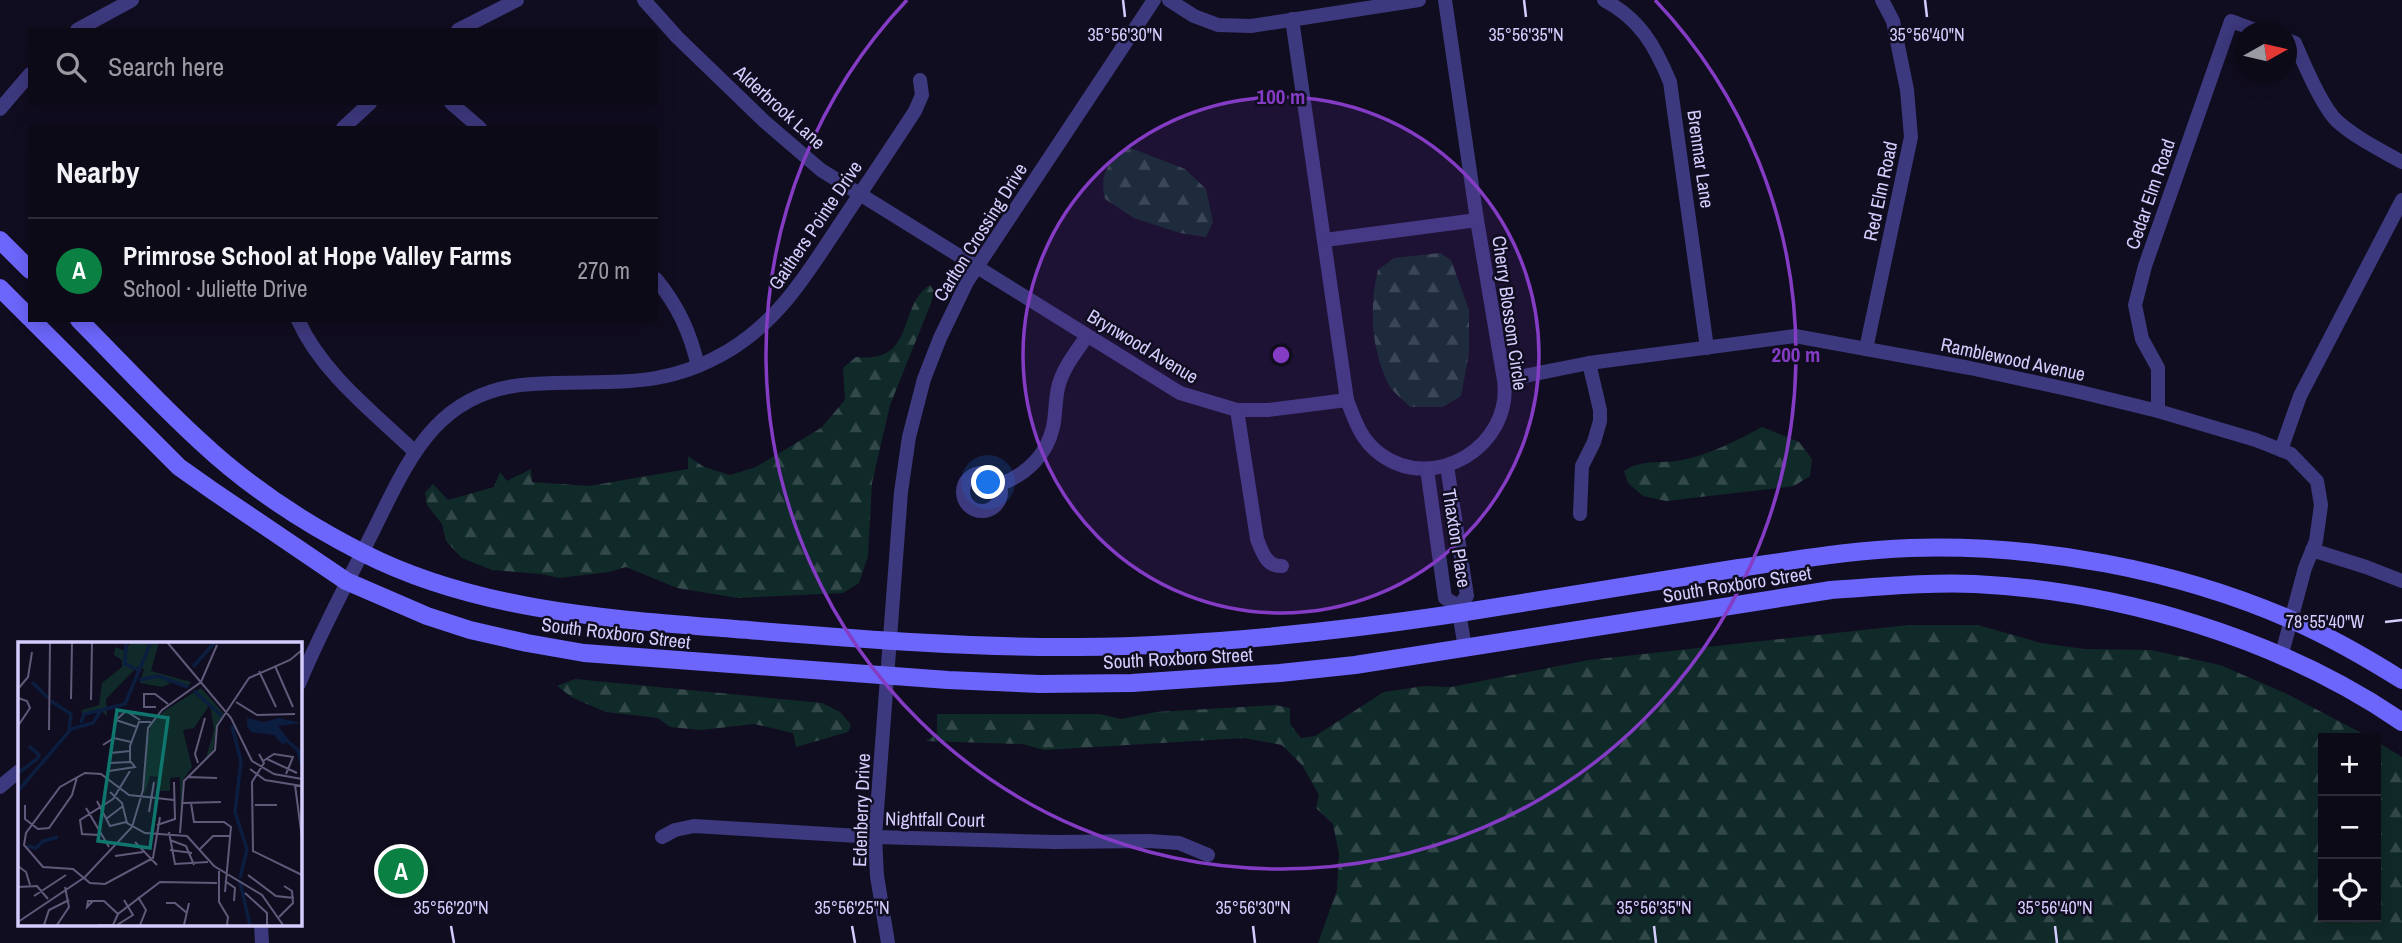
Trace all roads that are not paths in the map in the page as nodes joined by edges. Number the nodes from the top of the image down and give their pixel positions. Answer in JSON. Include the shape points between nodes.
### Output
{"nodes":[{"id":1,"x":517,"y":0,"type":"edge"},
{"id":2,"x":644,"y":0,"type":"edge"},
{"id":3,"x":1154,"y":0,"type":"edge"},
{"id":4,"x":1169,"y":0,"type":"edge"},
{"id":5,"x":1419,"y":0,"type":"edge"},
{"id":6,"x":1445,"y":0,"type":"edge"},
{"id":7,"x":1604,"y":0,"type":"edge"},
{"id":8,"x":1882,"y":0,"type":"edge"},
{"id":9,"x":123,"y":2,"type":"edge"},
{"id":10,"x":1292,"y":19,"type":"junction"},
{"id":11,"x":2234,"y":22,"type":"edge"},
{"id":12,"x":80,"y":28,"type":"edge"},
{"id":13,"x":462,"y":28,"type":"edge"},
{"id":14,"x":2297,"y":48,"type":"edge"},
{"id":15,"x":28,"y":76,"type":"edge"},
{"id":16,"x":920,"y":80,"type":"dead end"},
{"id":17,"x":368,"y":105,"type":"edge"},
{"id":18,"x":453,"y":105,"type":"edge"},
{"id":19,"x":0,"y":109,"type":"edge"},
{"id":20,"x":345,"y":126,"type":"edge"},
{"id":21,"x":478,"y":126,"type":"edge"},
{"id":22,"x":2402,"y":162,"type":"edge"},
{"id":23,"x":859,"y":195,"type":"junction"},
{"id":24,"x":2402,"y":200,"type":"edge"},
{"id":25,"x":1477,"y":220,"type":"junction"},
{"id":26,"x":0,"y":240,"type":"edge"},
{"id":27,"x":1325,"y":240,"type":"junction"},
{"id":28,"x":28,"y":268,"type":"edge"},
{"id":29,"x":976,"y":268,"type":"junction"},
{"id":30,"x":658,"y":282,"type":"edge"},
{"id":31,"x":0,"y":288,"type":"edge"},
{"id":32,"x":28,"y":316,"type":"edge"},
{"id":33,"x":34,"y":322,"type":"edge"},
{"id":34,"x":81,"y":322,"type":"edge"},
{"id":35,"x":299,"y":322,"type":"edge"},
{"id":36,"x":1087,"y":336,"type":"junction"},
{"id":37,"x":1707,"y":348,"type":"junction"},
{"id":38,"x":1867,"y":349,"type":"junction"},
{"id":39,"x":1589,"y":363,"type":"junction"},
{"id":40,"x":698,"y":366,"type":"junction"},
{"id":41,"x":1504,"y":380,"type":"junction"},
{"id":42,"x":1347,"y":400,"type":"junction"},
{"id":43,"x":1237,"y":410,"type":"junction"},
{"id":44,"x":2158,"y":411,"type":"junction"},
{"id":45,"x":2281,"y":450,"type":"junction"},
{"id":46,"x":414,"y":451,"type":"junction"},
{"id":47,"x":1447,"y":466,"type":"junction"},
{"id":48,"x":1427,"y":469,"type":"junction"},
{"id":49,"x":1000,"y":484,"type":"dead end"},
{"id":50,"x":1580,"y":514,"type":"dead end"},
{"id":51,"x":2312,"y":550,"type":"junction"},
{"id":52,"x":362,"y":553,"type":"junction"},
{"id":53,"x":1282,"y":566,"type":"dead end"},
{"id":54,"x":346,"y":581,"type":"junction"},
{"id":55,"x":2402,"y":581,"type":"edge"},
{"id":56,"x":1458,"y":610,"type":"junction"},
{"id":57,"x":2292,"y":620,"type":"junction"},
{"id":58,"x":890,"y":641,"type":"junction"},
{"id":59,"x":1465,"y":648,"type":"junction"},
{"id":60,"x":2281,"y":657,"type":"junction"},
{"id":61,"x":887,"y":677,"type":"junction"},
{"id":62,"x":301,"y":680,"type":"edge"},
{"id":63,"x":2402,"y":680,"type":"edge"},
{"id":64,"x":2402,"y":722,"type":"edge"},
{"id":65,"x":18,"y":772,"type":"edge"},
{"id":66,"x":0,"y":787,"type":"edge"},
{"id":67,"x":662,"y":837,"type":"dead end"},
{"id":68,"x":875,"y":837,"type":"junction"},
{"id":69,"x":1208,"y":855,"type":"dead end"},
{"id":70,"x":888,"y":943,"type":"edge"}],
"edges":[{"from":1,"to":13,"type":"street"},
{"from":2,"to":23,"type":"street","name":"Alderbrook Lane","via":[[764,121]]},
{"from":3,"to":29,"type":"street","name":"Carlton Crossing Drive"},
{"from":4,"to":10,"type":"street","via":[[1218,25],[1251,26]]},
{"from":5,"to":10,"type":"street"},
{"from":6,"to":25,"type":"street","name":"Cherry Blossom Circle"},
{"from":7,"to":37,"type":"street","name":"Brenmar Lane","via":[[1648,37],[1670,82]]},
{"from":8,"to":38,"type":"street","name":"Red Elm Road","via":[[1892,21],[1907,90],[1911,137]]},
{"from":9,"to":12,"type":"street"},
{"from":10,"to":27,"type":"street","name":"Cherry Blossom Circle"},
{"from":11,"to":44,"type":"street","name":"Cedar Elm Road","via":[[2144,265],[2135,305],[2143,339],[2158,368]]},
{"from":14,"to":22,"type":"street","via":[[2334,119]]},
{"from":15,"to":19,"type":"street"},
{"from":16,"to":23,"type":"street","name":"Gaithers Pointe Drive","via":[[920,102]]},
{"from":17,"to":20,"type":"street"},
{"from":18,"to":21,"type":"street"},
{"from":23,"to":29,"type":"street","name":"Alderbrook Lane"},
{"from":23,"to":40,"type":"street","name":"Gaithers Pointe Drive","via":[[780,309],[747,338]]},
{"from":24,"to":45,"type":"street","via":[[2300,396]]},
{"from":25,"to":27,"type":"street"},
{"from":25,"to":41,"type":"street","name":"Cherry Blossom Circle"},
{"from":26,"to":28,"type":"street"},
{"from":27,"to":42,"type":"street","name":"Cherry Blossom Circle"},
{"from":29,"to":36,"type":"street","name":"Brynwood Avenue"},
{"from":29,"to":58,"type":"street","name":"Carlton Crossing Drive","via":[[940,338],[909,437]]},
{"from":30,"to":40,"type":"street","via":[[682,317]]},
{"from":31,"to":32,"type":"street","name":"South Roxboro Street"},
{"from":33,"to":54,"type":"street","name":"South Roxboro Street","via":[[179,467]]},
{"from":34,"to":52,"type":"street","name":"South Roxboro Street","via":[[237,473]]},
{"from":35,"to":46,"type":"street","via":[[326,365]]},
{"from":36,"to":43,"type":"street","name":"Brynwood Avenue","via":[[1180,393]]},
{"from":36,"to":49,"type":"street","via":[[1058,387],[1053,428],[1045,449],[1024,473]]},
{"from":37,"to":38,"type":"street","name":"Ramblewood Avenue","via":[[1795,336]]},
{"from":37,"to":39,"type":"street","name":"Ramblewood Avenue"},
{"from":38,"to":44,"type":"street","name":"Ramblewood Avenue"},
{"from":39,"to":41,"type":"street","name":"Ramblewood Avenue"},
{"from":39,"to":50,"type":"street","via":[[1600,421],[1582,466]]},
{"from":40,"to":46,"type":"street","name":"Gaithers Pointe Drive","via":[[646,381],[505,388],[454,411]]},
{"from":41,"to":47,"type":"street","name":"Cherry Blossom Circle","via":[[1502,412],[1488,439],[1471,455]]},
{"from":42,"to":43,"type":"street","name":"Brynwood Avenue"},
{"from":42,"to":48,"type":"street","name":"Cherry Blossom Circle","via":[[1358,429],[1379,453],[1391,461]]},
{"from":43,"to":53,"type":"street","via":[[1256,539],[1263,556]]},
{"from":44,"to":45,"type":"street","name":"Ramblewood Avenue"},
{"from":45,"to":51,"type":"street","name":"Ramblewood Avenue","via":[[2317,481],[2321,505]]},
{"from":46,"to":52,"type":"street","name":"Gaithers Pointe Drive"},
{"from":47,"to":48,"type":"street","name":"Cherry Blossom Circle"},
{"from":47,"to":56,"type":"street","name":"Thaxton Place","via":[[1466,596]]},
{"from":48,"to":56,"type":"street","name":"Thaxton Place","via":[[1445,598]]},
{"from":51,"to":55,"type":"street"},
{"from":51,"to":57,"type":"street","name":"Ramblewood Avenue"},
{"from":52,"to":54,"type":"street","name":"Gaithers Pointe Drive"},
{"from":52,"to":58,"type":"street","name":"South Roxboro Street","via":[[402,571],[514,604],[668,624]]},
{"from":54,"to":61,"type":"street","name":"South Roxboro Street","via":[[427,616],[527,643],[584,653]]},
{"from":54,"to":62,"type":"street","name":"Gaithers Pointe Drive"},
{"from":56,"to":57,"type":"street","name":"South Roxboro Street","via":[[1843,553],[1976,548],[2127,568],[2188,583]]},
{"from":56,"to":58,"type":"street","name":"South Roxboro Street","via":[[1247,640],[1165,645]]},
{"from":56,"to":59,"type":"street","name":"Thaxton Place"},
{"from":57,"to":60,"type":"street","name":"Ramblewood Avenue"},
{"from":57,"to":63,"type":"street","name":"South Roxboro Street"},
{"from":58,"to":61,"type":"street","name":"Carlton Crossing Drive"},
{"from":59,"to":60,"type":"street","name":"South Roxboro Street","via":[[1831,590],[1973,584],[2037,589],[2110,603],[2230,636]]},
{"from":59,"to":61,"type":"street","name":"South Roxboro Street","via":[[1280,673],[1144,682],[1040,684]]},
{"from":60,"to":64,"type":"street","name":"South Roxboro Street"},
{"from":61,"to":68,"type":"street","name":"Edenberry Drive"},
{"from":65,"to":66,"type":"street"},
{"from":67,"to":68,"type":"street","name":"Nightfall Court","via":[[694,826]]},
{"from":68,"to":69,"type":"street","name":"Nightfall Court","via":[[1149,841],[1179,843]]},
{"from":68,"to":70,"type":"street","name":"Edenberry Drive"}]}
